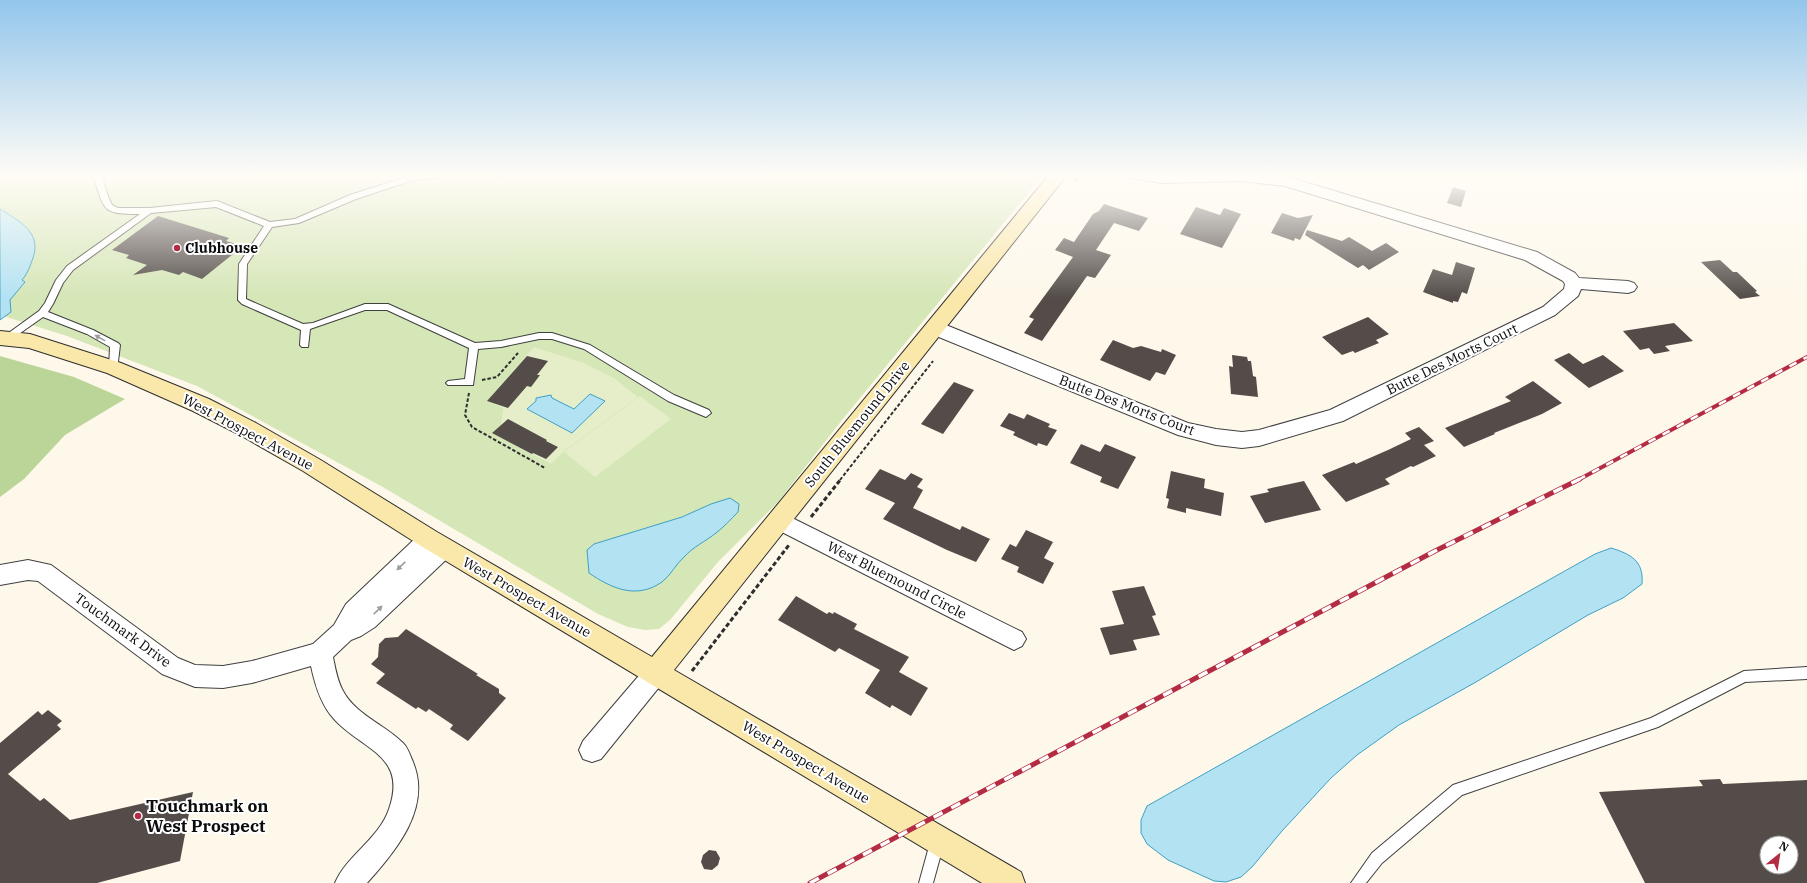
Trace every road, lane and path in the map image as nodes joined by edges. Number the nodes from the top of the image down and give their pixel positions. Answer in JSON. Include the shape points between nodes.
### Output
{"nodes":[{"id":1,"x":141,"y":216,"type":"edge"},
{"id":2,"x":245,"y":216,"type":"edge"},
{"id":3,"x":309,"y":216,"type":"edge"},
{"id":4,"x":1036,"y":216,"type":"edge"},
{"id":5,"x":1400,"y":216,"type":"edge"},
{"id":6,"x":269,"y":225,"type":"junction"},
{"id":7,"x":1574,"y":283,"type":"junction"},
{"id":8,"x":1628,"y":287,"type":"dead end"},
{"id":9,"x":42,"y":312,"type":"junction"},
{"id":10,"x":306,"y":327,"type":"junction"},
{"id":11,"x":944,"y":332,"type":"junction"},
{"id":12,"x":10,"y":336,"type":"edge"},
{"id":13,"x":534,"y":338,"type":"junction"},
{"id":14,"x":305,"y":345,"type":"dead end"},
{"id":15,"x":474,"y":346,"type":"junction"},
{"id":16,"x":114,"y":368,"type":"junction"},
{"id":17,"x":451,"y":383,"type":"dead end"},
{"id":18,"x":470,"y":383,"type":"junction"},
{"id":19,"x":706,"y":413,"type":"dead end"},
{"id":20,"x":545,"y":468,"type":"dead end"},
{"id":21,"x":780,"y":521,"type":"junction"},
{"id":22,"x":800,"y":531,"type":"junction"},
{"id":23,"x":436,"y":543,"type":"junction"},
{"id":24,"x":0,"y":575,"type":"edge"},
{"id":25,"x":1014,"y":639,"type":"dead end"},
{"id":26,"x":320,"y":653,"type":"junction"},
{"id":27,"x":656,"y":673,"type":"junction"},
{"id":28,"x":1807,"y":673,"type":"edge"},
{"id":29,"x":679,"y":687,"type":"junction"},
{"id":30,"x":592,"y":750,"type":"dead end"},
{"id":31,"x":938,"y":841,"type":"junction"},
{"id":32,"x":349,"y":883,"type":"edge"},
{"id":33,"x":926,"y":883,"type":"edge"},
{"id":34,"x":1010,"y":883,"type":"edge"},
{"id":35,"x":1358,"y":883,"type":"edge"}],
"edges":[{"from":1,"to":9,"type":"lane","via":[[70,268]]},
{"from":2,"to":6,"type":"lane"},
{"from":3,"to":6,"type":"lane"},
{"from":4,"to":11,"type":"main road","name":"South Bluemound Drive"},
{"from":5,"to":7,"type":"street","via":[[1531,256],[1569,277]]},
{"from":6,"to":10,"type":"lane","via":[[242,267],[242,300],[290,323]]},
{"from":7,"to":8,"type":"street"},
{"from":7,"to":11,"type":"street","name":"Butte Des Morts Court","via":[[1572,292],[1549,311],[1336,416],[1260,438],[1242,440],[1185,430]]},
{"from":9,"to":12,"type":"lane"},
{"from":16,"to":9,"type":"lane","one_way":true,"via":[[115,346],[90,332]]},
{"from":10,"to":14,"type":"lane"},
{"from":10,"to":15,"type":"lane","via":[[365,307],[388,307]]},
{"from":11,"to":21,"type":"main road","name":"South Bluemound Drive"},
{"from":11,"to":22,"type":"path"},
{"from":12,"to":16,"type":"main road","name":"West Prospect Avenue"},
{"from":13,"to":15,"type":"lane"},
{"from":13,"to":18,"type":"path","via":[[497,377]]},
{"from":13,"to":19,"type":"lane","via":[[552,336],[587,347],[671,398]]},
{"from":15,"to":18,"type":"lane"},
{"from":16,"to":23,"type":"main road","name":"West Prospect Avenue","via":[[202,405],[248,429]]},
{"from":17,"to":18,"type":"lane"},
{"from":18,"to":20,"type":"path","via":[[466,414],[472,427]]},
{"from":21,"to":22,"type":"street","name":"West Bluemound Circle"},
{"from":21,"to":27,"type":"main road","name":"South Bluemound Drive"},
{"from":22,"to":25,"type":"street","name":"West Bluemound Circle"},
{"from":22,"to":29,"type":"path"},
{"from":23,"to":26,"type":"street","name":"Touchmark Drive","via":[[367,620],[353,629],[346,630]]},
{"from":23,"to":27,"type":"main road","name":"West Prospect Avenue"},
{"from":24,"to":26,"type":"street","name":"Touchmark Drive","via":[[28,570],[43,572],[170,666],[195,676],[223,677],[252,672]]},
{"from":26,"to":32,"type":"street","via":[[335,702],[348,716],[394,753],[403,768],[406,788],[403,807],[393,830]]},
{"from":27,"to":29,"type":"main road","name":"West Prospect Avenue"},
{"from":27,"to":30,"type":"street"},
{"from":28,"to":35,"type":"lane","via":[[1744,677],[1654,723],[1458,790],[1377,858]]},
{"from":29,"to":31,"type":"main road","name":"West Prospect Avenue"},
{"from":31,"to":33,"type":"lane"},
{"from":31,"to":34,"type":"main road","name":"West Prospect Avenue"}]}
